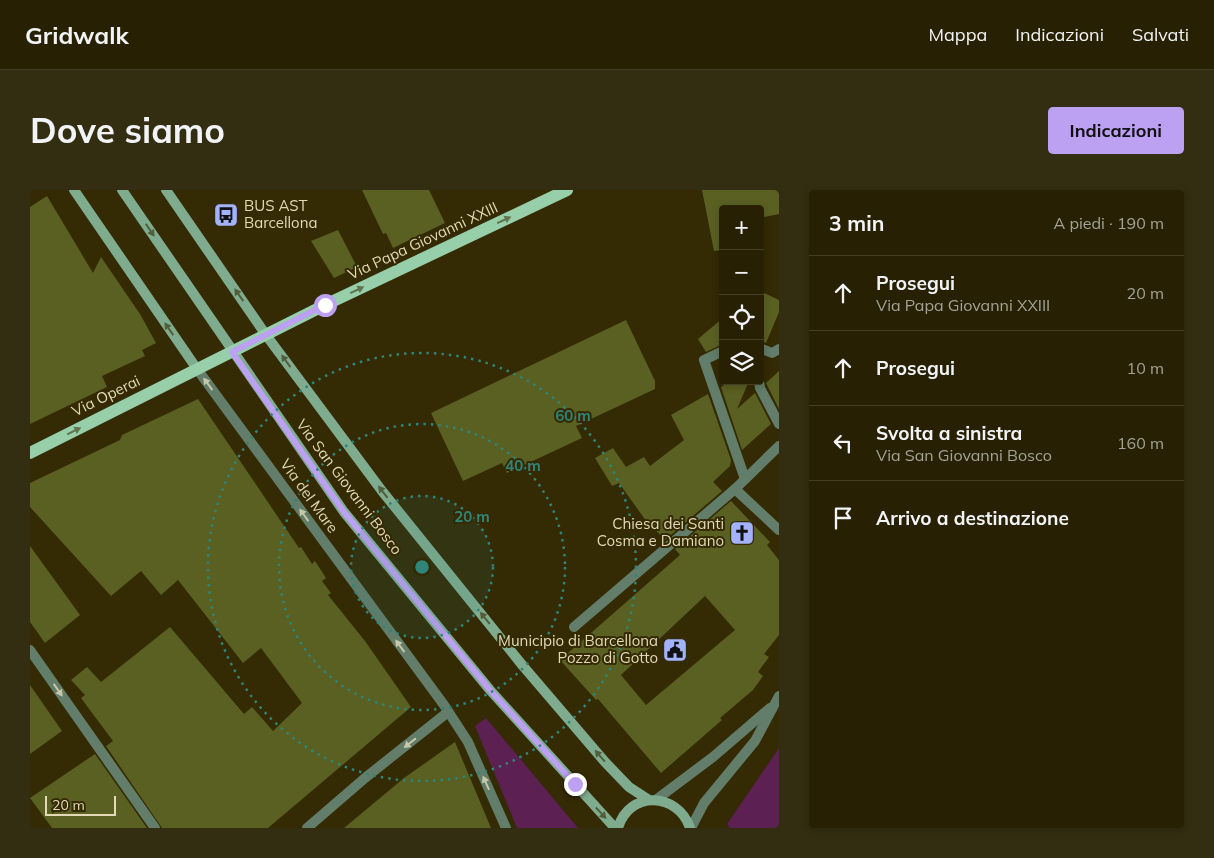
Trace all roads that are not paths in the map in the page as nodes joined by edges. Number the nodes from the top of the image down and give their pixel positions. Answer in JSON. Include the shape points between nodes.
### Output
{"nodes":[{"id":1,"x":74,"y":190,"type":"edge"},
{"id":2,"x":122,"y":190,"type":"edge"},
{"id":3,"x":166,"y":190,"type":"edge"},
{"id":4,"x":567,"y":190,"type":"edge"},
{"id":5,"x":266,"y":335,"type":"junction"},
{"id":6,"x":779,"y":349,"type":"edge"},
{"id":7,"x":764,"y":350,"type":"edge"},
{"id":8,"x":232,"y":352,"type":"junction"},
{"id":9,"x":719,"y":353,"type":"edge"},
{"id":10,"x":197,"y":369,"type":"junction"},
{"id":11,"x":760,"y":385,"type":"edge"},
{"id":12,"x":779,"y":424,"type":"edge"},
{"id":13,"x":779,"y":446,"type":"edge"},
{"id":14,"x":30,"y":453,"type":"edge"},
{"id":15,"x":746,"y":479,"type":"junction"},
{"id":16,"x":736,"y":489,"type":"junction"},
{"id":17,"x":779,"y":530,"type":"edge"},
{"id":18,"x":574,"y":627,"type":"dead end"},
{"id":19,"x":30,"y":650,"type":"edge"},
{"id":20,"x":777,"y":700,"type":"edge"},
{"id":21,"x":448,"y":712,"type":"junction"},
{"id":22,"x":653,"y":800,"type":"junction"},
{"id":23,"x":155,"y":828,"type":"edge"},
{"id":24,"x":307,"y":828,"type":"edge"},
{"id":25,"x":506,"y":828,"type":"edge"},
{"id":26,"x":616,"y":828,"type":"edge"},
{"id":27,"x":691,"y":828,"type":"edge"}],
"edges":[{"from":10,"to":1,"type":"street","name":"Via del Mare","one_way":true},
{"from":2,"to":8,"type":"street","name":"Via San Giovanni Bosco","one_way":true},
{"from":5,"to":3,"type":"street","name":"Via San Giovanni Bosco","one_way":true},
{"from":5,"to":4,"type":"main road","name":"Via Papa Giovanni XXIII","one_way":true},
{"from":5,"to":8,"type":"main road","name":"Via Papa Giovanni XXIII"},
{"from":22,"to":5,"type":"street","name":"Via San Giovanni Bosco","one_way":true,"via":[[629,787],[523,666],[382,491]]},
{"from":6,"to":7,"type":"street","via":[[772,353]]},
{"from":8,"to":10,"type":"main road","name":"Via Operai"},
{"from":8,"to":26,"type":"street","name":"Via San Giovanni Bosco","one_way":true,"via":[[344,512],[490,690]]},
{"from":9,"to":15,"type":"street","via":[[704,360]]},
{"from":14,"to":10,"type":"main road","name":"Via Operai","one_way":true},
{"from":21,"to":10,"type":"street","name":"Via del Mare","one_way":true},
{"from":11,"to":12,"type":"street"},
{"from":13,"to":15,"type":"street"},
{"from":15,"to":16,"type":"street"},
{"from":16,"to":17,"type":"street"},
{"from":16,"to":18,"type":"street"},
{"from":19,"to":23,"type":"street","one_way":true},
{"from":20,"to":22,"type":"street","via":[[713,757]]},
{"from":20,"to":27,"type":"street","via":[[755,741],[704,804]]},
{"from":21,"to":24,"type":"street","one_way":true},
{"from":25,"to":21,"type":"street","name":"Via del Mare","one_way":true,"via":[[468,742]]},
{"from":22,"to":26,"type":"street","via":[[628,810]]},
{"from":22,"to":27,"type":"street","name":"Via San Giovanni Bosco","via":[[679,809]]}]}
